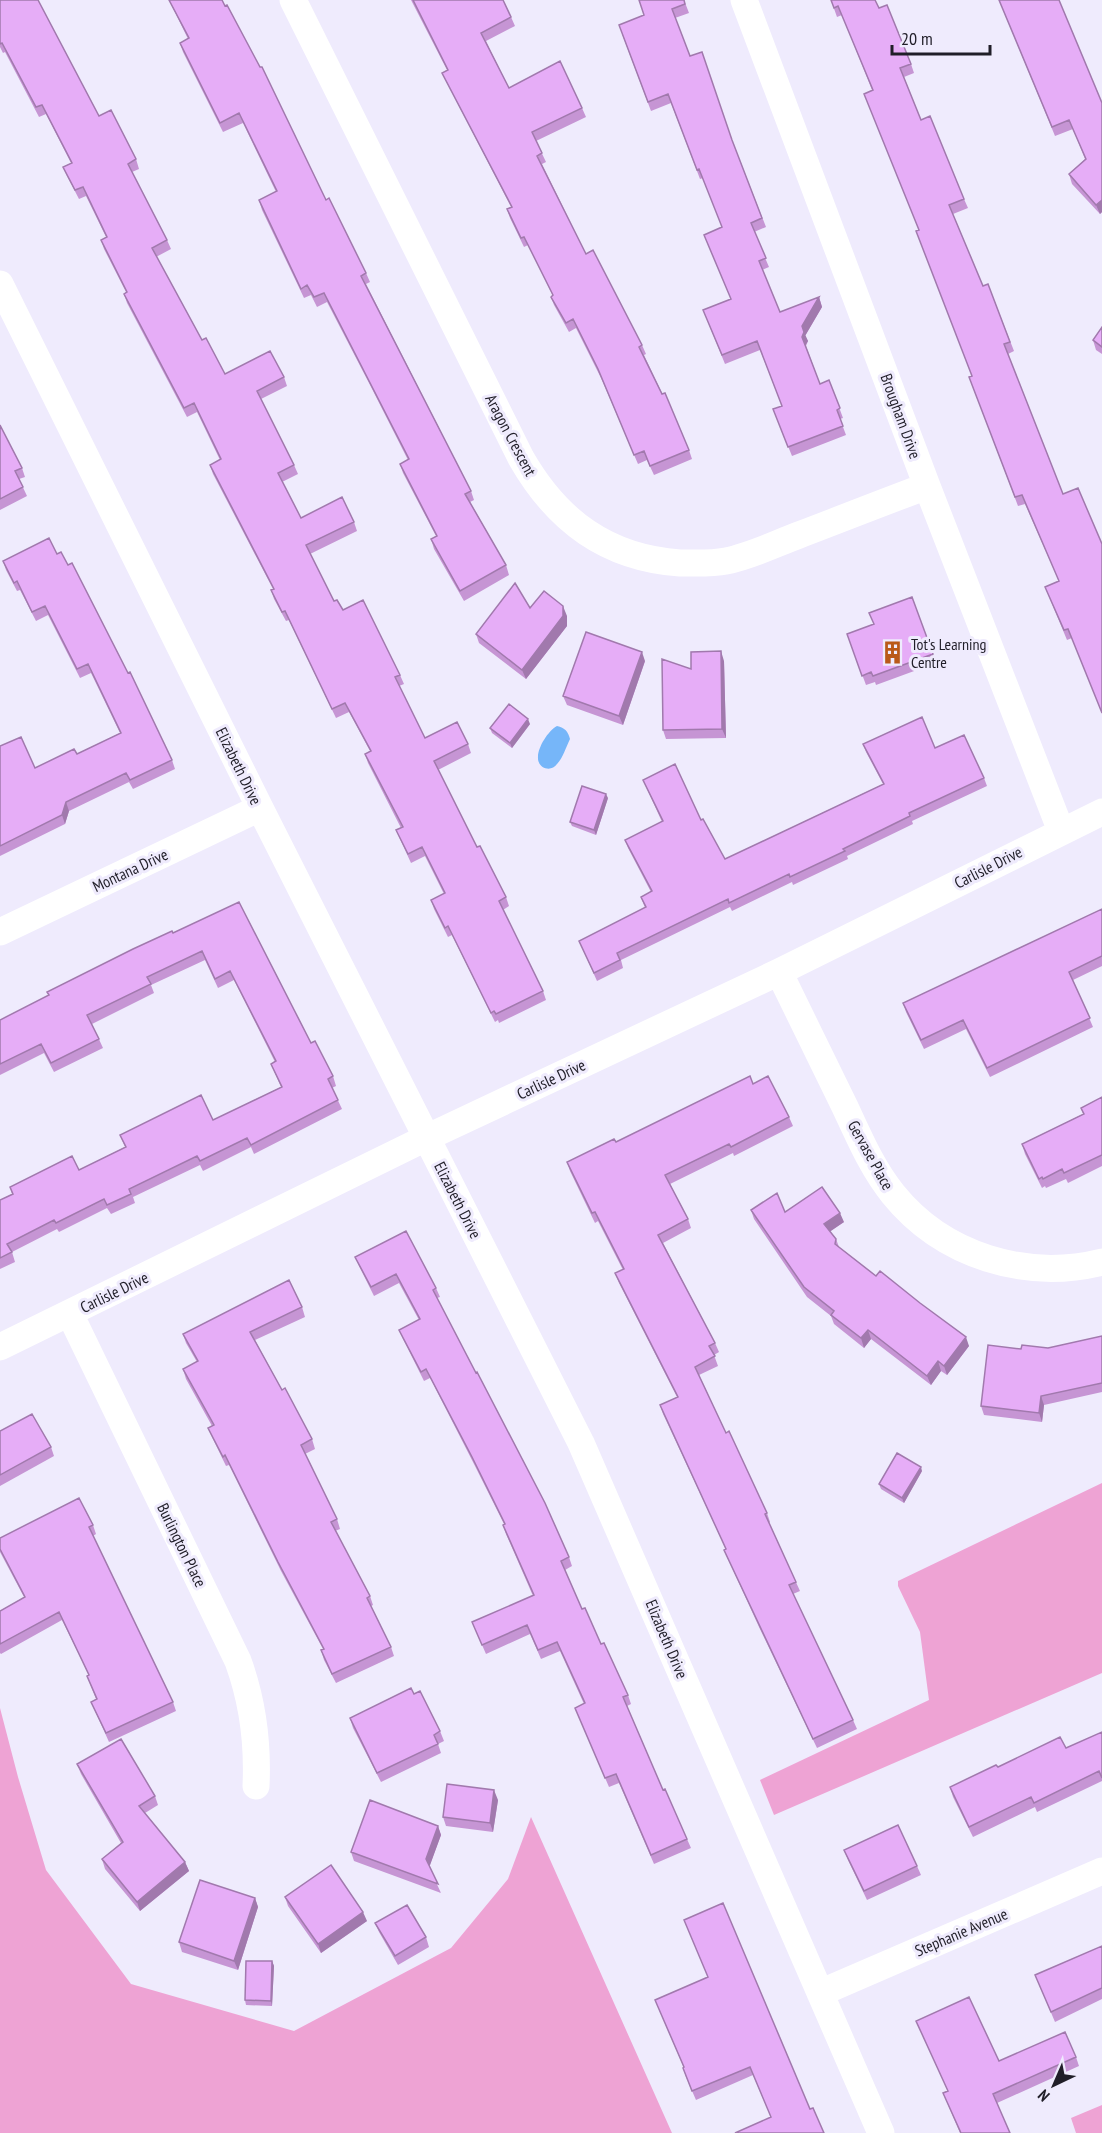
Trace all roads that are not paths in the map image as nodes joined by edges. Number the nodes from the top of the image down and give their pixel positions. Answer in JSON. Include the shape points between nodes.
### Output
{"nodes":[{"id":1,"x":293,"y":0,"type":"edge"},
{"id":2,"x":744,"y":0,"type":"edge"},
{"id":3,"x":0,"y":284,"type":"edge"},
{"id":4,"x":927,"y":486,"type":"junction"},
{"id":5,"x":260,"y":808,"type":"junction"},
{"id":6,"x":1102,"y":812,"type":"edge"},
{"id":7,"x":1061,"y":831,"type":"junction"},
{"id":8,"x":0,"y":932,"type":"edge"},
{"id":9,"x":779,"y":972,"type":"junction"},
{"id":10,"x":426,"y":1138,"type":"junction"},
{"id":11,"x":1102,"y":1262,"type":"edge"},
{"id":12,"x":70,"y":1314,"type":"junction"},
{"id":13,"x":0,"y":1347,"type":"edge"},
{"id":14,"x":256,"y":1786,"type":"dead end"},
{"id":15,"x":1102,"y":1871,"type":"edge"},
{"id":16,"x":820,"y":1993,"type":"junction"},
{"id":17,"x":881,"y":2133,"type":"edge"}],
"edges":[{"from":1,"to":4,"type":"street","name":"Aragon Crescent","via":[[521,458],[555,505],[583,531],[599,542],[637,556],[709,563],[743,557]]},
{"from":2,"to":4,"type":"street","name":"Brougham Drive"},
{"from":3,"to":5,"type":"street","name":"Elizabeth Drive"},
{"from":4,"to":7,"type":"street","name":"Brougham Drive"},
{"from":5,"to":8,"type":"street","name":"Montana Drive"},
{"from":5,"to":10,"type":"street","name":"Elizabeth Drive"},
{"from":6,"to":7,"type":"street","name":"Carlisle Drive"},
{"from":7,"to":9,"type":"street","name":"Carlisle Drive"},
{"from":9,"to":10,"type":"street","name":"Carlisle Drive"},
{"from":9,"to":11,"type":"street","name":"Gervase Place","via":[[873,1165],[894,1196],[920,1222],[977,1255],[1019,1267],[1060,1269]]},
{"from":10,"to":12,"type":"street","name":"Carlisle Drive"},
{"from":10,"to":16,"type":"street","name":"Elizabeth Drive","via":[[582,1443]]},
{"from":12,"to":13,"type":"street","name":"Carlisle Drive"},
{"from":12,"to":14,"type":"street","name":"Burlington Place","via":[[238,1661],[254,1723]]},
{"from":15,"to":16,"type":"street","name":"Stephanie Avenue"},
{"from":16,"to":17,"type":"street","name":"Elizabeth Drive"}]}
